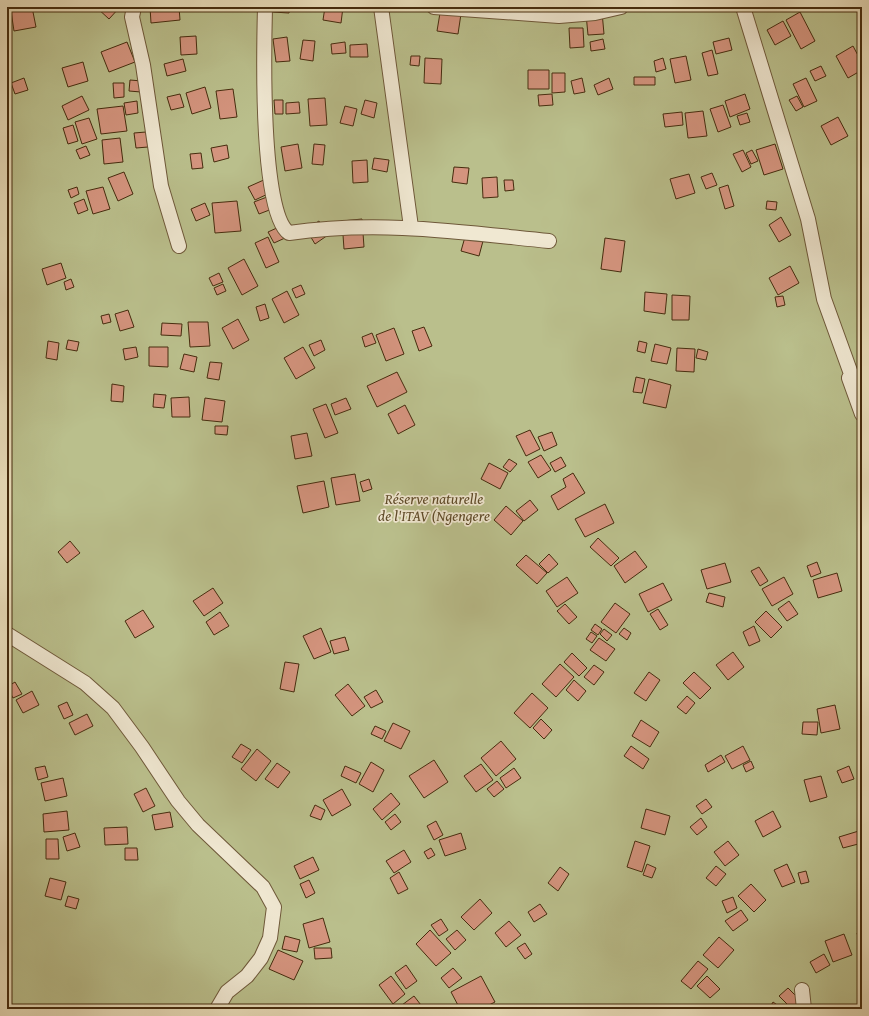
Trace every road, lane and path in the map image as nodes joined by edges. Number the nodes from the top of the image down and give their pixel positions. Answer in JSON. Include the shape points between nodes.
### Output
{"nodes":[{"id":1,"x":134,"y":7,"type":"edge"},
{"id":2,"x":265,"y":7,"type":"edge"},
{"id":3,"x":381,"y":7,"type":"edge"},
{"id":4,"x":434,"y":7,"type":"edge"},
{"id":5,"x":620,"y":7,"type":"edge"},
{"id":6,"x":743,"y":7,"type":"edge"},
{"id":7,"x":411,"y":227,"type":"junction"},
{"id":8,"x":549,"y":241,"type":"dead end"},
{"id":9,"x":179,"y":246,"type":"dead end"},
{"id":10,"x":862,"y":414,"type":"edge"},
{"id":11,"x":7,"y":634,"type":"edge"},
{"id":12,"x":802,"y":990,"type":"dead end"},
{"id":13,"x":217,"y":1009,"type":"edge"},
{"id":14,"x":804,"y":1009,"type":"edge"}],
"edges":[{"from":1,"to":9,"type":"street","via":[[132,17],[143,65],[161,186]]},
{"from":2,"to":7,"type":"street","via":[[264,89],[271,186],[284,230],[289,233],[348,226]]},
{"from":3,"to":7,"type":"street"},
{"from":4,"to":5,"type":"street","via":[[559,16],[595,13]]},
{"from":6,"to":10,"type":"street","via":[[808,220],[824,299],[854,382],[848,378]]},
{"from":7,"to":8,"type":"street"},
{"from":11,"to":13,"type":"street","via":[[85,683],[113,708],[183,807],[267,894],[274,907],[270,938],[261,958],[248,976],[227,992]]},
{"from":12,"to":14,"type":"street"}]}
